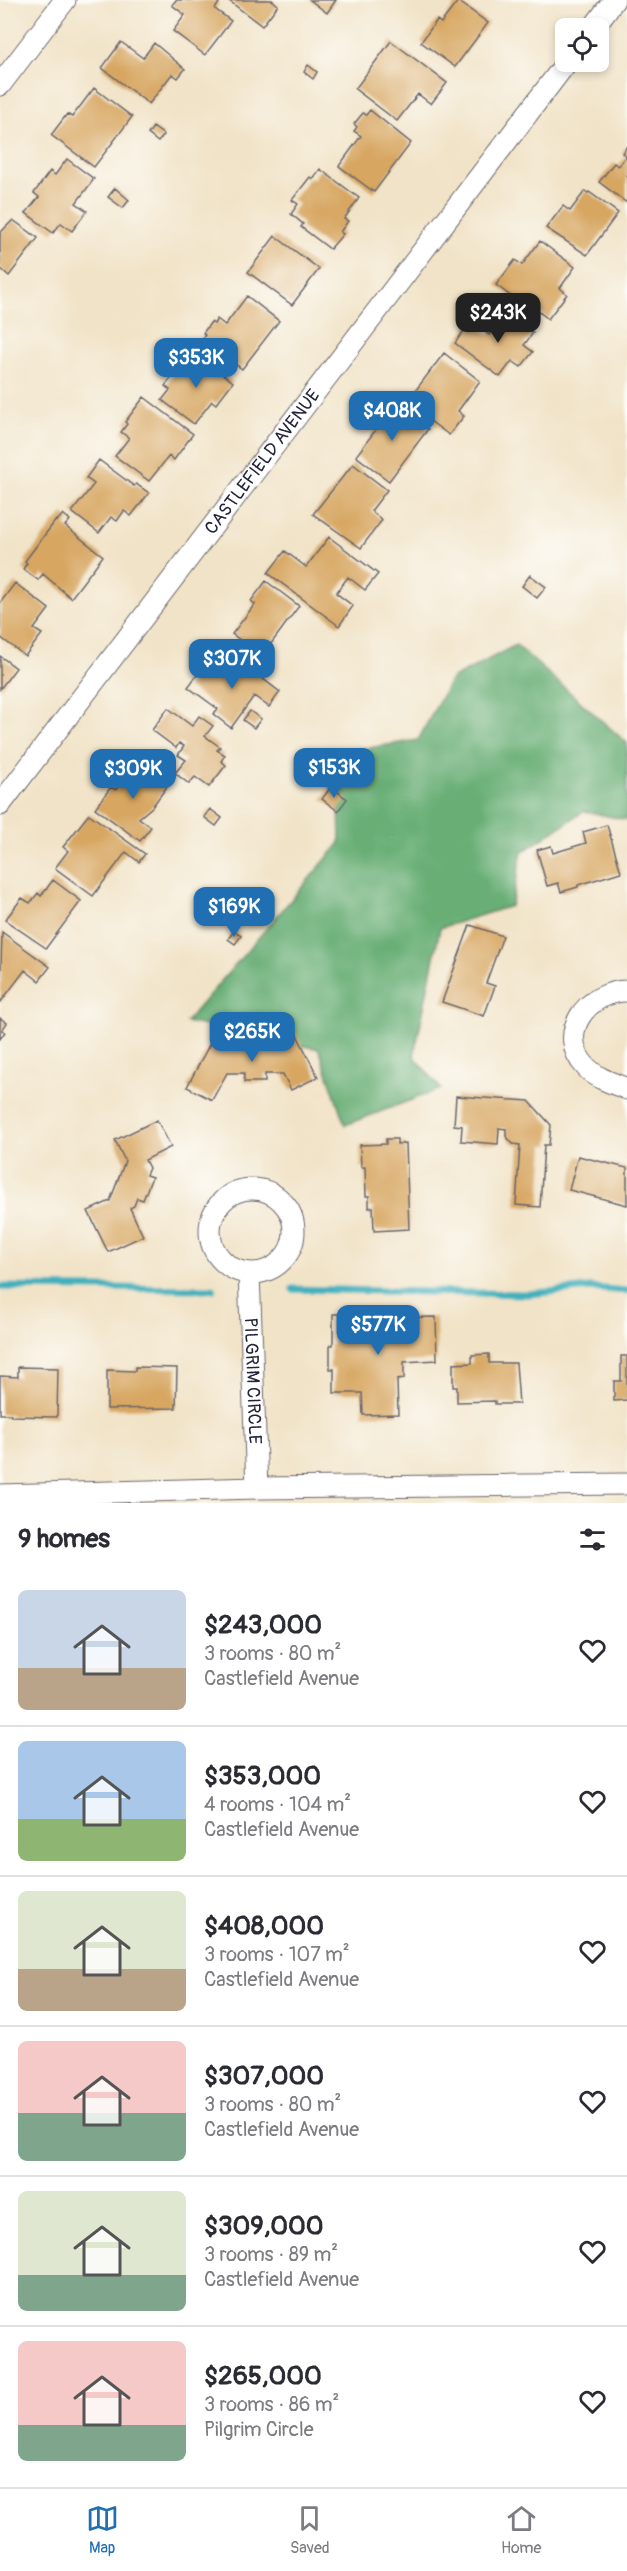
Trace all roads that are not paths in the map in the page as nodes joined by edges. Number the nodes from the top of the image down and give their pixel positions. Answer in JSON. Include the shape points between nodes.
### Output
{"nodes":[{"id":1,"x":65,"y":0,"type":"edge"},
{"id":2,"x":614,"y":0,"type":"edge"},
{"id":3,"x":600,"y":18,"type":"edge"},
{"id":4,"x":559,"y":72,"type":"edge"},
{"id":5,"x":0,"y":85,"type":"edge"},
{"id":6,"x":0,"y":805,"type":"edge"},
{"id":7,"x":627,"y":991,"type":"edge"},
{"id":8,"x":627,"y":1089,"type":"edge"},
{"id":9,"x":249,"y":1273,"type":"junction"},
{"id":10,"x":627,"y":1484,"type":"edge"},
{"id":11,"x":257,"y":1488,"type":"junction"},
{"id":12,"x":0,"y":1495,"type":"edge"}],
"edges":[{"from":1,"to":5,"type":"street"},
{"from":2,"to":3,"type":"street"},
{"from":4,"to":6,"type":"street","name":"CASTLEFIELD AVENUE"},
{"from":7,"to":8,"type":"street","via":[[606,993],[586,1006],[578,1019],[575,1040],[586,1067]]},
{"from":9,"to":9,"type":"street","via":[[264,1271],[282,1259],[293,1240],[294,1226],[283,1202],[272,1193],[252,1188],[237,1190],[220,1202],[209,1229],[214,1250],[222,1262]]},
{"from":9,"to":11,"type":"street","name":"PILGRIM CIRCLE"},
{"from":10,"to":11,"type":"street"},
{"from":11,"to":12,"type":"street"}]}
